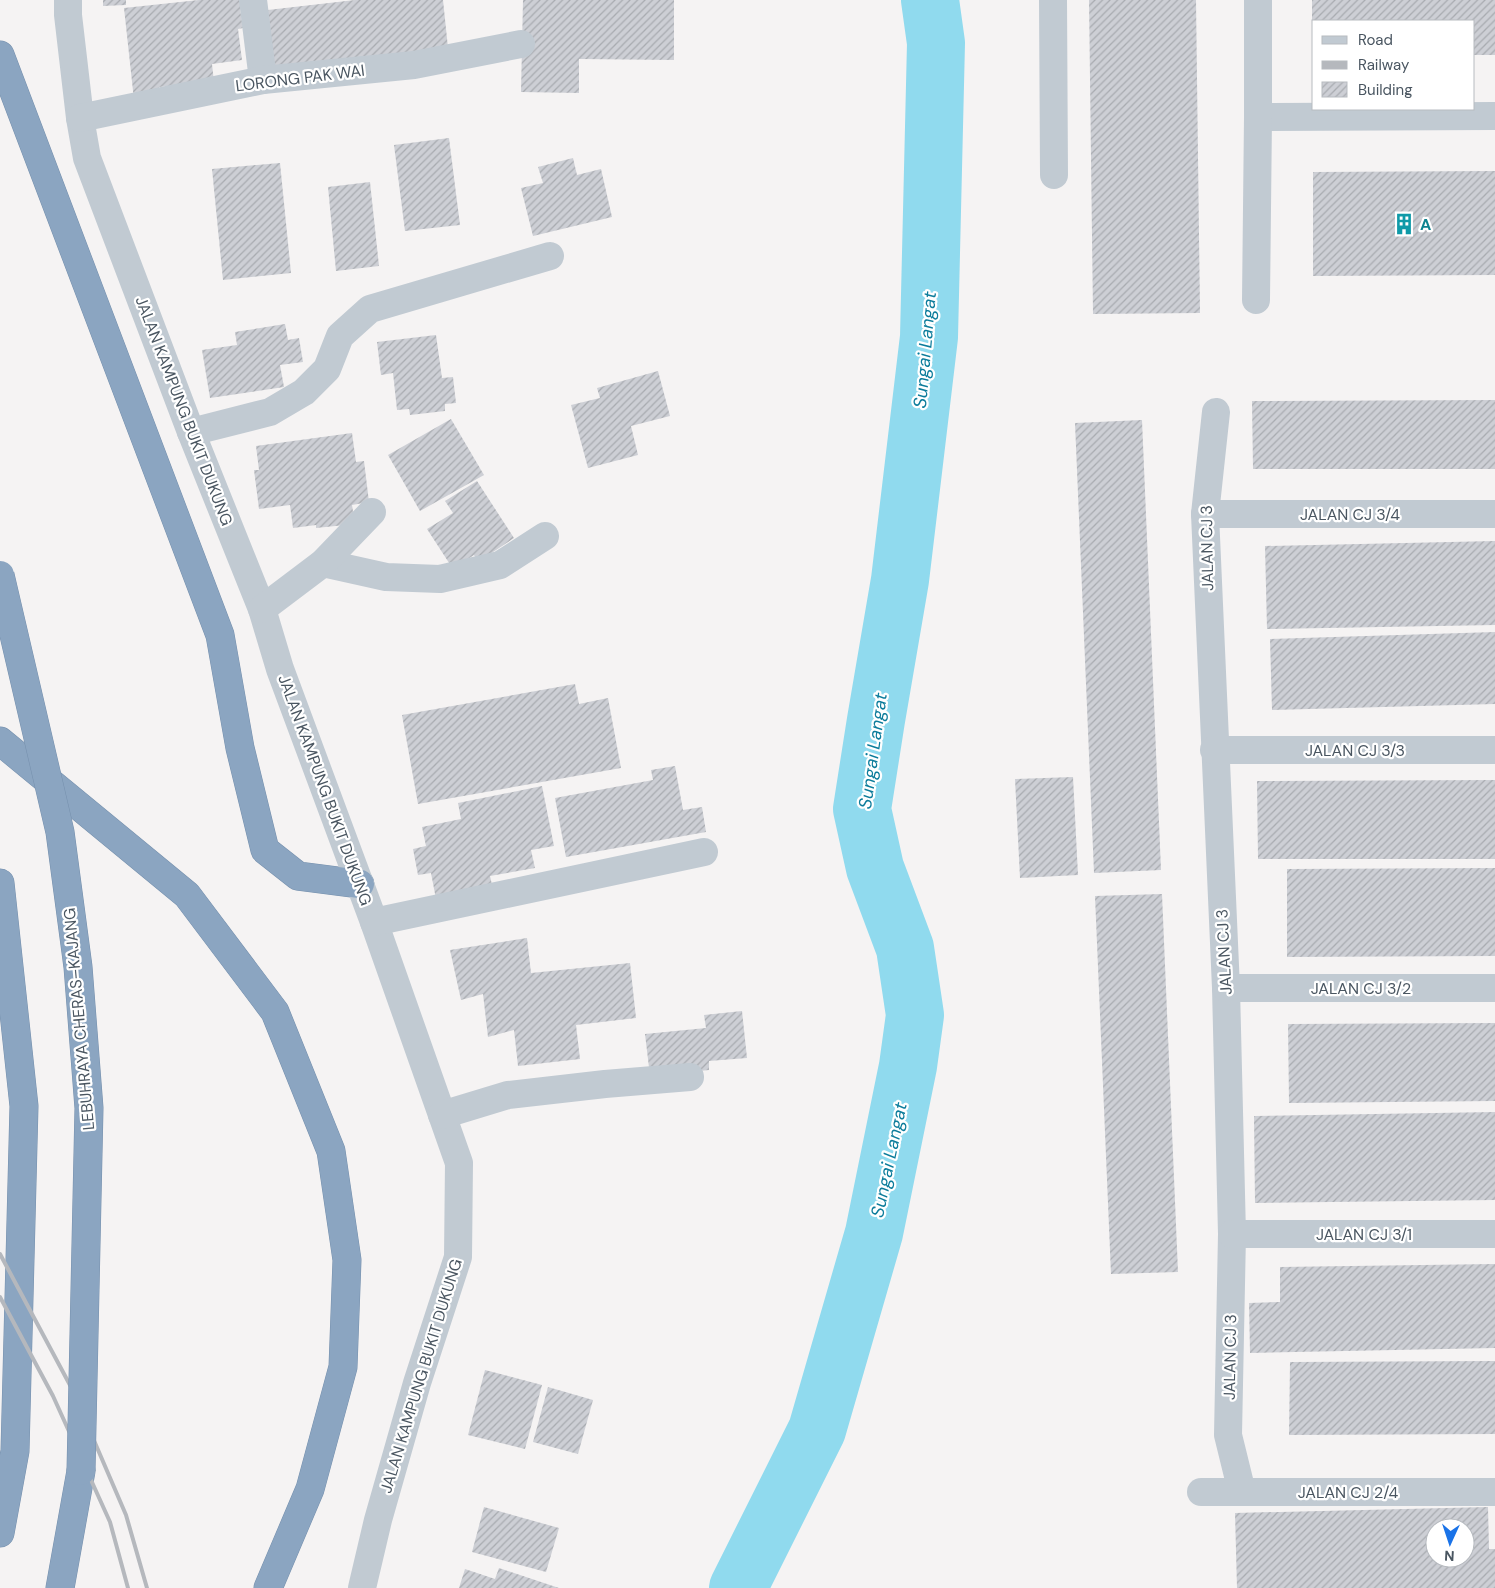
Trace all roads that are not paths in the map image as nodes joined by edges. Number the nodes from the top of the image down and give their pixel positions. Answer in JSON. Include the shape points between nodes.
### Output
{"nodes":[{"id":1,"x":68,"y":0,"type":"edge"},
{"id":2,"x":253,"y":0,"type":"edge"},
{"id":3,"x":1053,"y":0,"type":"edge"},
{"id":4,"x":1258,"y":0,"type":"edge"},
{"id":5,"x":521,"y":44,"type":"dead end"},
{"id":6,"x":0,"y":55,"type":"edge"},
{"id":7,"x":263,"y":80,"type":"junction"},
{"id":8,"x":1495,"y":116,"type":"edge"},
{"id":9,"x":1258,"y":117,"type":"junction"},
{"id":10,"x":80,"y":118,"type":"junction"},
{"id":11,"x":1054,"y":175,"type":"dead end"},
{"id":12,"x":550,"y":256,"type":"dead end"},
{"id":13,"x":1256,"y":300,"type":"dead end"},
{"id":14,"x":1216,"y":412,"type":"dead end"},
{"id":15,"x":191,"y":432,"type":"junction"},
{"id":16,"x":372,"y":512,"type":"dead end"},
{"id":17,"x":1204,"y":514,"type":"junction"},
{"id":18,"x":1495,"y":514,"type":"edge"},
{"id":19,"x":545,"y":536,"type":"dead end"},
{"id":20,"x":323,"y":563,"type":"junction"},
{"id":21,"x":0,"y":575,"type":"edge"},
{"id":22,"x":262,"y":609,"type":"junction"},
{"id":23,"x":0,"y":741,"type":"edge"},
{"id":24,"x":1214,"y":750,"type":"junction"},
{"id":25,"x":1495,"y":750,"type":"edge"},
{"id":26,"x":704,"y":852,"type":"dead end"},
{"id":27,"x":0,"y":883,"type":"edge"},
{"id":28,"x":360,"y":884,"type":"junction"},
{"id":29,"x":374,"y":922,"type":"junction"},
{"id":30,"x":1226,"y":988,"type":"junction"},
{"id":31,"x":1495,"y":988,"type":"edge"},
{"id":32,"x":690,"y":1077,"type":"dead end"},
{"id":33,"x":442,"y":1115,"type":"junction"},
{"id":34,"x":1232,"y":1234,"type":"junction"},
{"id":35,"x":1495,"y":1234,"type":"edge"},
{"id":36,"x":1201,"y":1492,"type":"dead end"},
{"id":37,"x":1242,"y":1492,"type":"junction"},
{"id":38,"x":1495,"y":1492,"type":"edge"},
{"id":39,"x":0,"y":1534,"type":"edge"},
{"id":40,"x":60,"y":1588,"type":"edge"},
{"id":41,"x":268,"y":1588,"type":"edge"},
{"id":42,"x":362,"y":1588,"type":"edge"}],
"edges":[{"from":1,"to":10,"type":"street","name":"JALAN KAMPUNG BUKIT DUKUNG"},
{"from":2,"to":7,"type":"street"},
{"from":3,"to":11,"type":"street"},
{"from":4,"to":9,"type":"street"},
{"from":5,"to":7,"type":"street","name":"LORONG PAK WAI","via":[[414,65]]},
{"from":6,"to":28,"type":"highway","via":[[220,635],[240,748],[265,850],[298,876]]},
{"from":7,"to":10,"type":"street","name":"LORONG PAK WAI"},
{"from":8,"to":9,"type":"street"},
{"from":9,"to":13,"type":"street"},
{"from":10,"to":15,"type":"street","name":"JALAN KAMPUNG BUKIT DUKUNG","via":[[87,158]]},
{"from":12,"to":15,"type":"street","via":[[370,309],[340,336],[326,369],[304,392],[270,412]]},
{"from":14,"to":17,"type":"street","name":"JALAN CJ 3"},
{"from":15,"to":22,"type":"street","name":"JALAN KAMPUNG BUKIT DUKUNG"},
{"from":16,"to":20,"type":"street"},
{"from":17,"to":18,"type":"street","name":"JALAN CJ 3/4"},
{"from":17,"to":24,"type":"street","name":"JALAN CJ 3"},
{"from":19,"to":20,"type":"street","via":[[500,565],[440,579],[386,578]]},
{"from":20,"to":22,"type":"street"},
{"from":21,"to":40,"type":"highway","name":"LEBUHRAYA CHERAS–KAJANG","bridge":true,"via":[[60,832],[78,967],[90,1108],[81,1471]]},
{"from":22,"to":28,"type":"street","name":"JALAN KAMPUNG BUKIT DUKUNG","via":[[280,669]]},
{"from":23,"to":41,"type":"highway","via":[[187,895],[275,1012],[331,1151],[347,1260],[343,1366],[310,1489]]},
{"from":24,"to":25,"type":"street","name":"JALAN CJ 3/3"},
{"from":24,"to":30,"type":"street","name":"JALAN CJ 3"},
{"from":26,"to":29,"type":"street"},
{"from":27,"to":39,"type":"highway","via":[[24,1106],[15,1451]]},
{"from":28,"to":29,"type":"street","name":"JALAN KAMPUNG BUKIT DUKUNG"},
{"from":29,"to":33,"type":"street","name":"JALAN KAMPUNG BUKIT DUKUNG"},
{"from":30,"to":31,"type":"street","name":"JALAN CJ 3/2"},
{"from":30,"to":34,"type":"street","name":"JALAN CJ 3"},
{"from":32,"to":33,"type":"street","via":[[508,1095]]},
{"from":33,"to":42,"type":"street","name":"JALAN KAMPUNG BUKIT DUKUNG","via":[[459,1163],[458,1257],[417,1382]]},
{"from":34,"to":35,"type":"street","name":"JALAN CJ 3/1"},
{"from":34,"to":37,"type":"street","name":"JALAN CJ 3","via":[[1228,1435]]},
{"from":36,"to":37,"type":"street","name":"JALAN CJ 2/4"},
{"from":37,"to":38,"type":"street","name":"JALAN CJ 2/4"}]}
